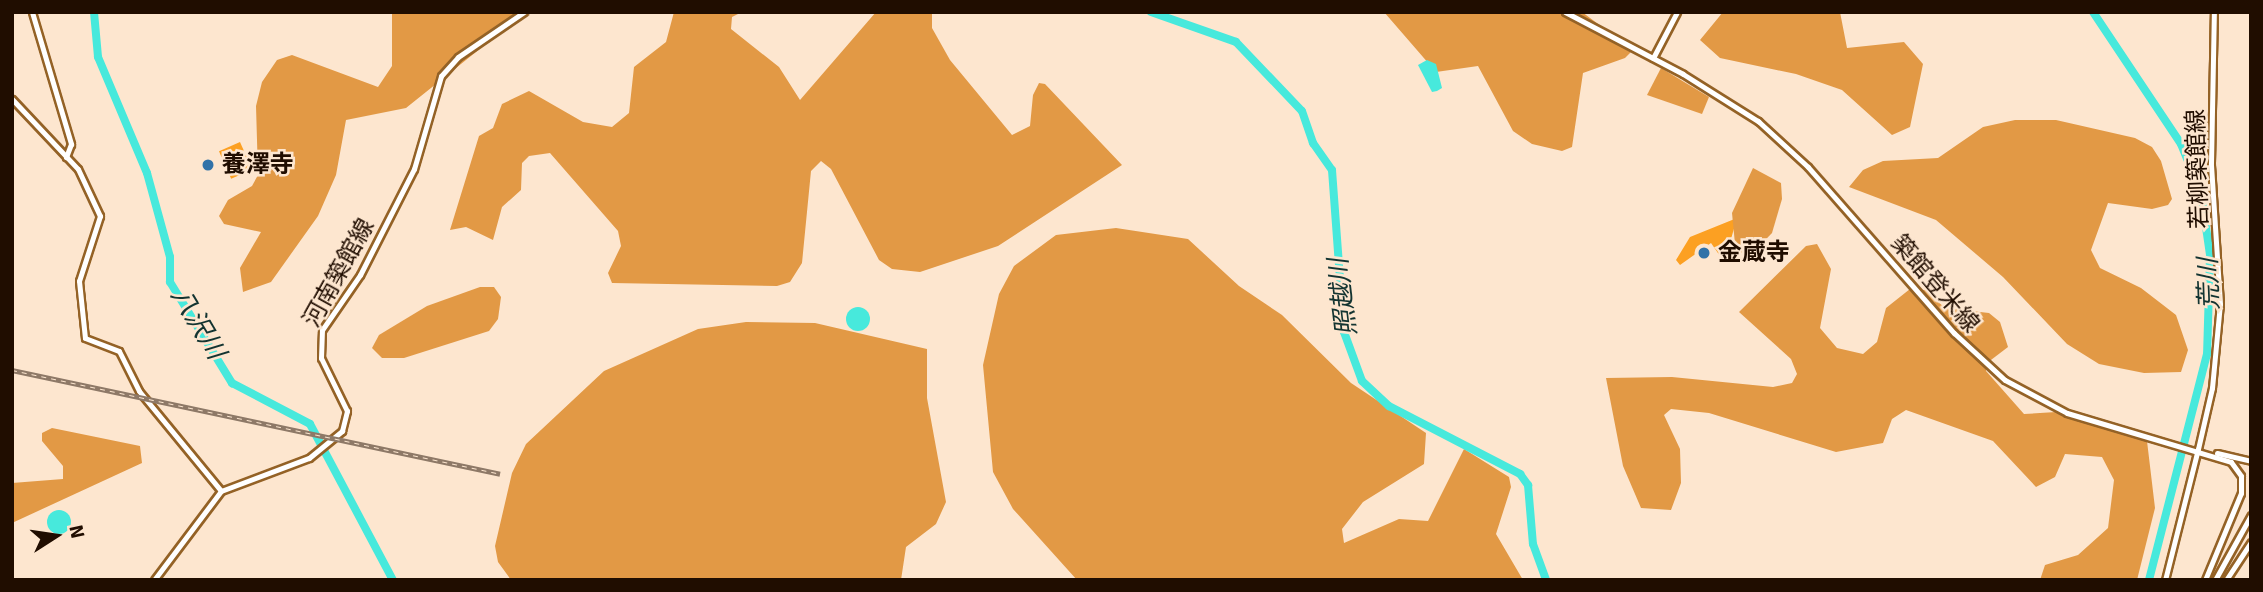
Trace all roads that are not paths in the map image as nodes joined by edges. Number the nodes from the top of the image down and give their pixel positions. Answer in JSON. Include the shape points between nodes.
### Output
{"nodes":[{"id":1,"x":32,"y":12,"type":"edge"},
{"id":2,"x":524,"y":12,"type":"edge"},
{"id":3,"x":1565,"y":12,"type":"edge"},
{"id":4,"x":1677,"y":12,"type":"edge"},
{"id":5,"x":2214,"y":12,"type":"edge"},
{"id":6,"x":1653,"y":58,"type":"junction"},
{"id":7,"x":12,"y":99,"type":"edge"},
{"id":8,"x":66,"y":157,"type":"junction"},
{"id":9,"x":2196,"y":448,"type":"junction"},
{"id":10,"x":2207,"y":452,"type":"junction"},
{"id":11,"x":2251,"y":461,"type":"edge"},
{"id":12,"x":221,"y":491,"type":"junction"},
{"id":13,"x":2251,"y":515,"type":"edge"},
{"id":14,"x":2251,"y":542,"type":"edge"},
{"id":15,"x":154,"y":580,"type":"edge"},
{"id":16,"x":2165,"y":580,"type":"edge"},
{"id":17,"x":2205,"y":580,"type":"edge"},
{"id":18,"x":2215,"y":580,"type":"edge"},
{"id":19,"x":2226,"y":580,"type":"edge"}],
"edges":[{"from":1,"to":8,"type":"main road","via":[[71,144]]},
{"from":2,"to":12,"type":"main road","name":"河南築館線","via":[[458,57],[441,76],[414,169],[360,275],[322,330],[321,358],[348,415],[342,431],[316,453]]},
{"from":3,"to":6,"type":"main road","name":"築館登米線"},
{"from":4,"to":6,"type":"main road"},
{"from":5,"to":9,"type":"main road","name":"若柳築館線","via":[[2211,163],[2220,304],[2212,388]]},
{"from":6,"to":9,"type":"main road","name":"築館登米線","via":[[1723,97],[1784,144],[1954,333],[2005,380],[2067,413]]},
{"from":7,"to":8,"type":"main road"},
{"from":8,"to":12,"type":"main road","via":[[88,183],[100,216],[79,281],[85,338],[119,351],[139,391]]},
{"from":9,"to":10,"type":"main road","name":"築館登米線"},
{"from":9,"to":16,"type":"main road"},
{"from":10,"to":11,"type":"main road"},
{"from":10,"to":17,"type":"main road","via":[[2231,462],[2242,485]]},
{"from":12,"to":15,"type":"main road"},
{"from":13,"to":18,"type":"main road"},
{"from":14,"to":19,"type":"main road"}]}
